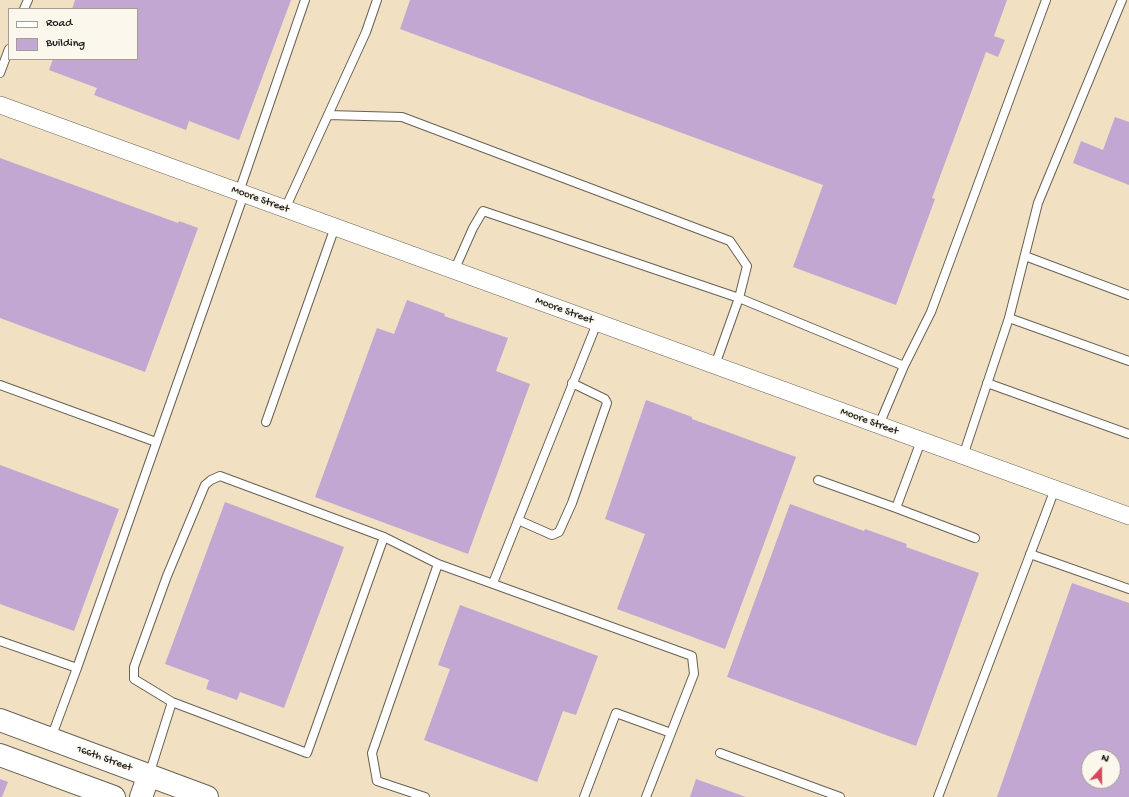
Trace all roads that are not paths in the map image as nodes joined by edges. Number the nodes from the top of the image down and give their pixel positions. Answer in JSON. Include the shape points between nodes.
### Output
{"nodes":[{"id":1,"x":305,"y":0,"type":"edge"},
{"id":2,"x":377,"y":0,"type":"edge"},
{"id":3,"x":1046,"y":0,"type":"edge"},
{"id":4,"x":1122,"y":0,"type":"edge"},
{"id":5,"x":8,"y":52,"type":"edge"},
{"id":6,"x":0,"y":73,"type":"edge"},
{"id":7,"x":0,"y":106,"type":"edge"},
{"id":8,"x":328,"y":115,"type":"junction"},
{"id":9,"x":241,"y":193,"type":"junction"},
{"id":10,"x":285,"y":209,"type":"junction"},
{"id":11,"x":334,"y":227,"type":"junction"},
{"id":12,"x":1025,"y":256,"type":"junction"},
{"id":13,"x":454,"y":271,"type":"junction"},
{"id":14,"x":1129,"y":294,"type":"edge"},
{"id":15,"x":739,"y":298,"type":"junction"},
{"id":16,"x":1009,"y":318,"type":"junction"},
{"id":17,"x":597,"y":323,"type":"junction"},
{"id":18,"x":1129,"y":362,"type":"edge"},
{"id":19,"x":715,"y":365,"type":"junction"},
{"id":20,"x":904,"y":366,"type":"junction"},
{"id":21,"x":572,"y":383,"type":"junction"},
{"id":22,"x":987,"y":383,"type":"junction"},
{"id":23,"x":0,"y":385,"type":"edge"},
{"id":24,"x":266,"y":422,"type":"dead end"},
{"id":25,"x":879,"y":425,"type":"junction"},
{"id":26,"x":1129,"y":434,"type":"edge"},
{"id":27,"x":921,"y":440,"type":"junction"},
{"id":28,"x":156,"y":442,"type":"junction"},
{"id":29,"x":963,"y":456,"type":"junction"},
{"id":30,"x":818,"y":480,"type":"dead end"},
{"id":31,"x":1055,"y":489,"type":"junction"},
{"id":32,"x":896,"y":508,"type":"junction"},
{"id":33,"x":1129,"y":516,"type":"edge"},
{"id":34,"x":518,"y":520,"type":"junction"},
{"id":35,"x":384,"y":537,"type":"junction"},
{"id":36,"x":975,"y":538,"type":"dead end"},
{"id":37,"x":1030,"y":554,"type":"junction"},
{"id":38,"x":438,"y":564,"type":"junction"},
{"id":39,"x":493,"y":583,"type":"junction"},
{"id":40,"x":1129,"y":589,"type":"edge"},
{"id":41,"x":0,"y":641,"type":"edge"},
{"id":42,"x":77,"y":668,"type":"junction"},
{"id":43,"x":172,"y":702,"type":"junction"},
{"id":44,"x":0,"y":720,"type":"edge"},
{"id":45,"x":671,"y":734,"type":"junction"},
{"id":46,"x":51,"y":739,"type":"junction"},
{"id":47,"x":720,"y":753,"type":"dead end"},
{"id":48,"x":0,"y":755,"type":"edge"},
{"id":49,"x":149,"y":775,"type":"junction"},
{"id":50,"x":114,"y":797,"type":"edge"},
{"id":51,"x":141,"y":797,"type":"edge"},
{"id":52,"x":207,"y":797,"type":"edge"},
{"id":53,"x":425,"y":797,"type":"edge"},
{"id":54,"x":584,"y":797,"type":"edge"},
{"id":55,"x":646,"y":797,"type":"edge"},
{"id":56,"x":840,"y":797,"type":"edge"},
{"id":57,"x":938,"y":797,"type":"edge"}],
"edges":[{"from":1,"to":9,"type":"lane"},
{"from":2,"to":8,"type":"lane","via":[[366,32]]},
{"from":3,"to":20,"type":"lane","via":[[931,312]]},
{"from":4,"to":12,"type":"lane","via":[[1038,203]]},
{"from":5,"to":6,"type":"lane"},
{"from":7,"to":9,"type":"street","name":"Moore Street"},
{"from":8,"to":10,"type":"lane"},
{"from":8,"to":15,"type":"lane","via":[[402,117],[730,241],[747,266]]},
{"from":9,"to":10,"type":"street","name":"Moore Street"},
{"from":9,"to":28,"type":"lane"},
{"from":10,"to":11,"type":"street","name":"Moore Street"},
{"from":11,"to":13,"type":"street","name":"Moore Street"},
{"from":11,"to":24,"type":"lane"},
{"from":12,"to":14,"type":"lane"},
{"from":12,"to":16,"type":"lane"},
{"from":13,"to":15,"type":"lane","via":[[483,211]]},
{"from":13,"to":17,"type":"street","name":"Moore Street"},
{"from":15,"to":19,"type":"lane"},
{"from":15,"to":20,"type":"lane"},
{"from":16,"to":18,"type":"lane"},
{"from":16,"to":22,"type":"lane"},
{"from":17,"to":19,"type":"street","name":"Moore Street"},
{"from":17,"to":21,"type":"lane"},
{"from":19,"to":25,"type":"street","name":"Moore Street"},
{"from":20,"to":25,"type":"lane"},
{"from":21,"to":34,"type":"lane"},
{"from":21,"to":34,"type":"lane","via":[[605,399],[607,403],[572,503],[559,532],[552,535]]},
{"from":22,"to":26,"type":"lane"},
{"from":22,"to":29,"type":"lane"},
{"from":23,"to":28,"type":"lane"},
{"from":25,"to":27,"type":"street","name":"Moore Street"},
{"from":27,"to":29,"type":"street","name":"Moore Street"},
{"from":27,"to":32,"type":"lane"},
{"from":28,"to":42,"type":"lane"},
{"from":29,"to":31,"type":"street","name":"Moore Street"},
{"from":30,"to":32,"type":"lane"},
{"from":31,"to":33,"type":"street","name":"Moore Street"},
{"from":31,"to":37,"type":"lane"},
{"from":32,"to":36,"type":"lane"},
{"from":34,"to":39,"type":"lane"},
{"from":35,"to":38,"type":"lane"},
{"from":35,"to":43,"type":"lane","via":[[307,753]]},
{"from":35,"to":43,"type":"lane","via":[[220,476],[211,480],[205,485],[167,576],[134,666],[134,678]]},
{"from":37,"to":40,"type":"lane"},
{"from":37,"to":57,"type":"lane"},
{"from":38,"to":39,"type":"lane"},
{"from":38,"to":53,"type":"lane","via":[[372,753],[377,781]]},
{"from":39,"to":45,"type":"lane","via":[[692,656],[694,674]]},
{"from":41,"to":42,"type":"lane"},
{"from":42,"to":46,"type":"lane"},
{"from":43,"to":49,"type":"lane"},
{"from":44,"to":46,"type":"street","name":"166th Street"},
{"from":45,"to":54,"type":"lane","via":[[616,713]]},
{"from":45,"to":55,"type":"lane"},
{"from":46,"to":49,"type":"street","name":"166th Street"},
{"from":47,"to":56,"type":"lane"},
{"from":48,"to":50,"type":"street"},
{"from":49,"to":51,"type":"street"},
{"from":49,"to":52,"type":"street","name":"166th Street"}]}
